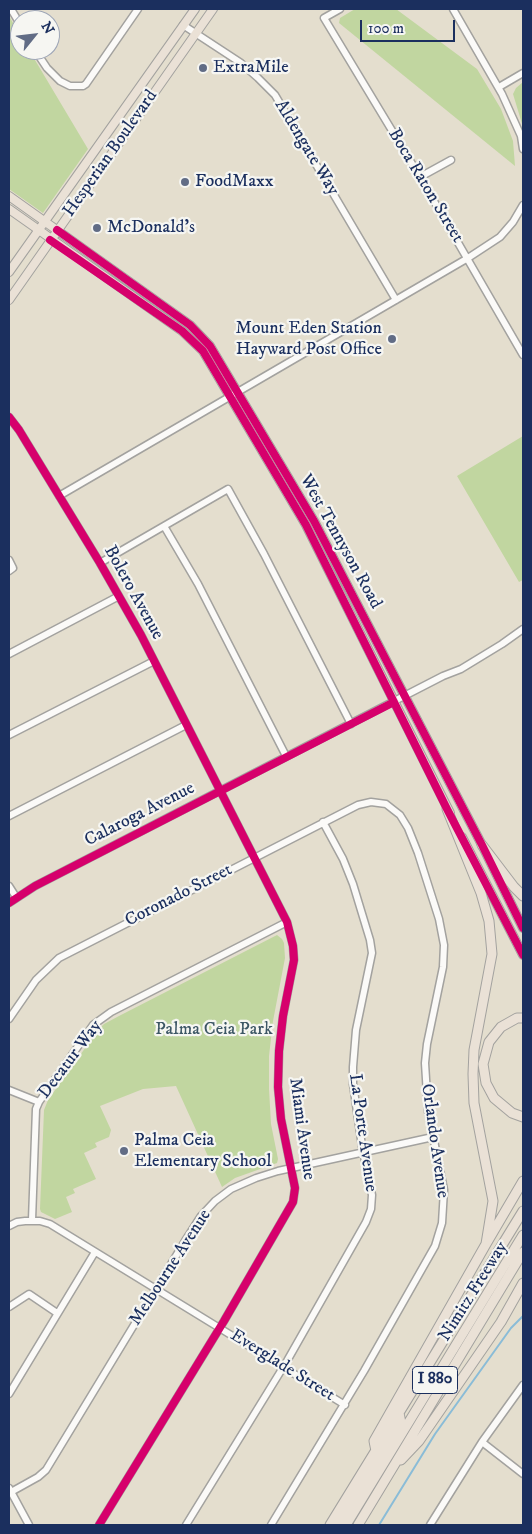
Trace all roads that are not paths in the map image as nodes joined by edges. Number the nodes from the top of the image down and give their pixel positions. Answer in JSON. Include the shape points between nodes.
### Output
{"nodes":[{"id":1,"x":138,"y":9,"type":"edge"},
{"id":2,"x":195,"y":9,"type":"edge"},
{"id":3,"x":213,"y":9,"type":"edge"},
{"id":4,"x":340,"y":9,"type":"edge"},
{"id":5,"x":453,"y":9,"type":"edge"},
{"id":6,"x":183,"y":25,"type":"junction"},
{"id":7,"x":196,"y":33,"type":"junction"},
{"id":8,"x":42,"y":60,"type":"edge"},
{"id":9,"x":523,"y":73,"type":"edge"},
{"id":10,"x":498,"y":87,"type":"junction"},
{"id":11,"x":523,"y":149,"type":"edge"},
{"id":12,"x":451,"y":160,"type":"dead end"},
{"id":13,"x":420,"y":177,"type":"junction"},
{"id":14,"x":9,"y":196,"type":"edge"},
{"id":15,"x":523,"y":205,"type":"edge"},
{"id":16,"x":9,"y":210,"type":"edge"},
{"id":17,"x":45,"y":221,"type":"junction"},
{"id":18,"x":38,"y":230,"type":"junction"},
{"id":19,"x":57,"y":230,"type":"junction"},
{"id":20,"x":50,"y":240,"type":"junction"},
{"id":21,"x":468,"y":258,"type":"junction"},
{"id":22,"x":9,"y":272,"type":"edge"},
{"id":23,"x":9,"y":300,"type":"edge"},
{"id":24,"x":396,"y":300,"type":"junction"},
{"id":25,"x":523,"y":355,"type":"edge"},
{"id":26,"x":238,"y":392,"type":"junction"},
{"id":27,"x":230,"y":397,"type":"junction"},
{"id":28,"x":9,"y":417,"type":"edge"},
{"id":29,"x":59,"y":496,"type":"junction"},
{"id":30,"x":164,"y":526,"type":"junction"},
{"id":31,"x":9,"y":560,"type":"edge"},
{"id":32,"x":100,"y":563,"type":"junction"},
{"id":33,"x":11,"y":570,"type":"edge"},
{"id":34,"x":119,"y":596,"type":"junction"},
{"id":35,"x":523,"y":628,"type":"edge"},
{"id":36,"x":9,"y":654,"type":"edge"},
{"id":37,"x":154,"y":661,"type":"junction"},
{"id":38,"x":405,"y":696,"type":"junction"},
{"id":39,"x":394,"y":702,"type":"junction"},
{"id":40,"x":351,"y":724,"type":"junction"},
{"id":41,"x":186,"y":725,"type":"junction"},
{"id":42,"x":9,"y":735,"type":"edge"},
{"id":43,"x":286,"y":756,"type":"junction"},
{"id":44,"x":220,"y":790,"type":"junction"},
{"id":45,"x":371,"y":802,"type":"joint"},
{"id":46,"x":447,"y":809,"type":"junction"},
{"id":47,"x":9,"y":816,"type":"edge"},
{"id":48,"x":323,"y":822,"type":"junction"},
{"id":49,"x":482,"y":845,"type":"junction"},
{"id":50,"x":254,"y":858,"type":"junction"},
{"id":51,"x":9,"y":886,"type":"edge"},
{"id":52,"x":523,"y":896,"type":"edge"},
{"id":53,"x":16,"y":897,"type":"junction"},
{"id":54,"x":9,"y":903,"type":"edge"},
{"id":55,"x":287,"y":922,"type":"junction"},
{"id":56,"x":523,"y":928,"type":"edge"},
{"id":57,"x":523,"y":955,"type":"edge"},
{"id":58,"x":523,"y":1018,"type":"edge"},
{"id":59,"x":9,"y":1019,"type":"edge"},
{"id":60,"x":9,"y":1090,"type":"edge"},
{"id":61,"x":39,"y":1102,"type":"junction"},
{"id":62,"x":523,"y":1116,"type":"edge"},
{"id":63,"x":433,"y":1137,"type":"junction"},
{"id":64,"x":363,"y":1153,"type":"junction"},
{"id":65,"x":290,"y":1169,"type":"junction"},
{"id":66,"x":523,"y":1181,"type":"edge"},
{"id":67,"x":523,"y":1211,"type":"edge"},
{"id":68,"x":32,"y":1220,"type":"junction"},
{"id":69,"x":9,"y":1226,"type":"edge"},
{"id":70,"x":523,"y":1235,"type":"edge"},
{"id":71,"x":486,"y":1244,"type":"junction"},
{"id":72,"x":95,"y":1252,"type":"junction"},
{"id":73,"x":523,"y":1252,"type":"edge"},
{"id":74,"x":523,"y":1283,"type":"edge"},
{"id":75,"x":156,"y":1289,"type":"junction"},
{"id":76,"x":523,"y":1296,"type":"edge"},
{"id":77,"x":9,"y":1307,"type":"edge"},
{"id":78,"x":56,"y":1313,"type":"junction"},
{"id":79,"x":501,"y":1322,"type":"junction"},
{"id":80,"x":220,"y":1328,"type":"junction"},
{"id":81,"x":283,"y":1367,"type":"junction"},
{"id":82,"x":523,"y":1385,"type":"edge"},
{"id":83,"x":9,"y":1394,"type":"edge"},
{"id":84,"x":344,"y":1405,"type":"junction"},
{"id":85,"x":399,"y":1413,"type":"junction"},
{"id":86,"x":482,"y":1442,"type":"junction"},
{"id":87,"x":376,"y":1451,"type":"junction"},
{"id":88,"x":523,"y":1474,"type":"edge"},
{"id":89,"x":388,"y":1475,"type":"junction"},
{"id":90,"x":10,"y":1490,"type":"edge"},
{"id":91,"x":29,"y":1525,"type":"edge"},
{"id":92,"x":99,"y":1525,"type":"edge"},
{"id":93,"x":186,"y":1525,"type":"edge"},
{"id":94,"x":271,"y":1525,"type":"edge"},
{"id":95,"x":330,"y":1525,"type":"edge"},
{"id":96,"x":339,"y":1525,"type":"edge"},
{"id":97,"x":346,"y":1525,"type":"edge"},
{"id":98,"x":358,"y":1525,"type":"edge"},
{"id":99,"x":430,"y":1525,"type":"edge"}],
"edges":[{"from":1,"to":8,"type":"street","via":[[86,84],[70,86],[60,81]]},
{"from":2,"to":6,"type":"main road","name":"Hesperian Boulevard"},
{"from":3,"to":7,"type":"main road","name":"Hesperian Boulevard"},
{"from":4,"to":13,"type":"street","name":"Boca Raton Street","via":[[324,18]]},
{"from":5,"to":10,"type":"street"},
{"from":6,"to":7,"type":"street","name":"Aldengate Way"},
{"from":6,"to":17,"type":"main road","name":"Hesperian Boulevard"},
{"from":7,"to":19,"type":"main road","name":"Hesperian Boulevard"},
{"from":7,"to":24,"type":"street","name":"Aldengate Way","via":[[250,70],[275,95]]},
{"from":9,"to":10,"type":"street"},
{"from":10,"to":11,"type":"street","via":[[522,136]]},
{"from":12,"to":13,"type":"street"},
{"from":13,"to":21,"type":"street","name":"Boca Raton Street"},
{"from":14,"to":17,"type":"main road","name":"West Tennyson Road"},
{"from":15,"to":21,"type":"street","via":[[500,237]]},
{"from":16,"to":18,"type":"main road","name":"West Tennyson Road"},
{"from":17,"to":18,"type":"main road","name":"Hesperian Boulevard"},
{"from":17,"to":19,"type":"main road","name":"West Tennyson Road"},
{"from":18,"to":20,"type":"main road","name":"West Tennyson Road"},
{"from":18,"to":22,"type":"main road","name":"Hesperian Boulevard"},
{"from":19,"to":20,"type":"main road","name":"Hesperian Boulevard"},
{"from":19,"to":26,"type":"main road","name":"West Tennyson Road","via":[[190,325],[210,346]]},
{"from":20,"to":23,"type":"main road","name":"Hesperian Boulevard"},
{"from":20,"to":27,"type":"main road","name":"West Tennyson Road","via":[[182,331],[203,351]]},
{"from":21,"to":24,"type":"street"},
{"from":21,"to":25,"type":"street","name":"Boca Raton Street"},
{"from":24,"to":26,"type":"street"},
{"from":26,"to":27,"type":"street"},
{"from":26,"to":38,"type":"main road","name":"West Tennyson Road","via":[[314,521]]},
{"from":27,"to":29,"type":"street"},
{"from":27,"to":39,"type":"main road","name":"West Tennyson Road","via":[[306,525]]},
{"from":28,"to":29,"type":"street","name":"Bolero Avenue"},
{"from":29,"to":32,"type":"street","name":"Bolero Avenue"},
{"from":30,"to":32,"type":"street"},
{"from":30,"to":40,"type":"street","via":[[228,489]]},
{"from":30,"to":43,"type":"street","via":[[198,584]]},
{"from":31,"to":33,"type":"street"},
{"from":32,"to":34,"type":"street","name":"Bolero Avenue"},
{"from":34,"to":36,"type":"street"},
{"from":34,"to":37,"type":"street","name":"Bolero Avenue"},
{"from":35,"to":38,"type":"street","name":"Calaroga Avenue","via":[[475,661]]},
{"from":37,"to":41,"type":"street","name":"Bolero Avenue"},
{"from":37,"to":42,"type":"street"},
{"from":38,"to":39,"type":"street","name":"Calaroga Avenue"},
{"from":38,"to":49,"type":"main road","name":"West Tennyson Road"},
{"from":39,"to":40,"type":"street","name":"Calaroga Avenue"},
{"from":39,"to":46,"type":"main road","name":"West Tennyson Road"},
{"from":40,"to":43,"type":"street","name":"Calaroga Avenue"},
{"from":41,"to":44,"type":"street","name":"Bolero Avenue"},
{"from":41,"to":47,"type":"street"},
{"from":43,"to":44,"type":"street","name":"Calaroga Avenue"},
{"from":44,"to":50,"type":"street","name":"Miami Avenue"},
{"from":44,"to":53,"type":"street","name":"Calaroga Avenue"},
{"from":45,"to":48,"type":"street","name":"Coronado Street"},
{"from":45,"to":63,"type":"street","name":"Orlando Avenue","via":[[394,809],[408,828],[444,945],[443,967],[425,1063]]},
{"from":46,"to":57,"type":"main road","name":"West Tennyson Road"},
{"from":46,"to":71,"type":"highway","via":[[481,894],[489,921],[492,954],[474,1050],[473,1074],[474,1103],[493,1201]]},
{"from":48,"to":50,"type":"street","name":"Coronado Street"},
{"from":48,"to":64,"type":"street","name":"La Porte Avenue","via":[[352,884],[372,953],[356,1030],[353,1067]]},
{"from":49,"to":52,"type":"highway"},
{"from":49,"to":56,"type":"main road","name":"West Tennyson Road"},
{"from":50,"to":55,"type":"street","name":"Miami Avenue"},
{"from":50,"to":59,"type":"street","name":"Coronado Street","via":[[59,958],[36,980]]},
{"from":51,"to":53,"type":"street"},
{"from":53,"to":54,"type":"street","name":"Calaroga Avenue"},
{"from":55,"to":61,"type":"street","name":"Decatur Way","via":[[101,1018],[86,1034]]},
{"from":55,"to":65,"type":"street","name":"Miami Avenue","via":[[294,960],[283,1016],[278,1088]]},
{"from":58,"to":62,"type":"highway","via":[[501,1027],[489,1042],[483,1064],[486,1084],[494,1098],[512,1113]]},
{"from":60,"to":61,"type":"street"},
{"from":61,"to":68,"type":"street","name":"Decatur Way","via":[[36,1109]]},
{"from":63,"to":64,"type":"street","name":"Melbourne Avenue"},
{"from":63,"to":84,"type":"street","name":"Orlando Avenue","via":[[444,1190],[442,1223],[435,1246]]},
{"from":64,"to":65,"type":"street","name":"Melbourne Avenue"},
{"from":64,"to":81,"type":"street","name":"La Porte Avenue","via":[[372,1195],[371,1209]]},
{"from":65,"to":75,"type":"street","name":"Melbourne Avenue","via":[[243,1183],[216,1201],[201,1216]]},
{"from":65,"to":80,"type":"street","name":"Miami Avenue","via":[[293,1202]]},
{"from":66,"to":71,"type":"highway"},
{"from":67,"to":85,"type":"highway","name":"Nimitz Freeway","number":"I 880"},
{"from":68,"to":69,"type":"street"},
{"from":68,"to":72,"type":"street","name":"Everglade Street","via":[[50,1224]]},
{"from":70,"to":97,"type":"highway","number":"I 880"},
{"from":71,"to":87,"type":"highway","via":[[374,1441]]},
{"from":72,"to":75,"type":"street","name":"Everglade Street"},
{"from":72,"to":78,"type":"street"},
{"from":73,"to":89,"type":"highway","name":"Nimitz Freeway","number":"I 880"},
{"from":74,"to":79,"type":"highway"},
{"from":75,"to":80,"type":"street","name":"Everglade Street"},
{"from":75,"to":90,"type":"street","name":"Melbourne Avenue","via":[[46,1470]]},
{"from":76,"to":79,"type":"highway"},
{"from":77,"to":78,"type":"street","via":[[29,1294]]},
{"from":78,"to":83,"type":"street"},
{"from":79,"to":89,"type":"highway","via":[[419,1442]]},
{"from":80,"to":81,"type":"street","name":"Everglade Street"},
{"from":80,"to":92,"type":"street","name":"Miami Avenue"},
{"from":81,"to":84,"type":"street","name":"Everglade Street"},
{"from":81,"to":93,"type":"street","name":"La Porte Avenue"},
{"from":82,"to":86,"type":"street"},
{"from":84,"to":94,"type":"street","name":"Orlando Avenue"},
{"from":85,"to":87,"type":"highway","name":"Nimitz Freeway","number":"I 880"},
{"from":85,"to":96,"type":"highway","number":"I 880","via":[[401,1424]]},
{"from":86,"to":88,"type":"street"},
{"from":86,"to":99,"type":"street"},
{"from":87,"to":95,"type":"highway","name":"Nimitz Freeway","number":"I 880"},
{"from":89,"to":98,"type":"highway","name":"Nimitz Freeway","number":"I 880"},
{"from":90,"to":91,"type":"street"}]}
